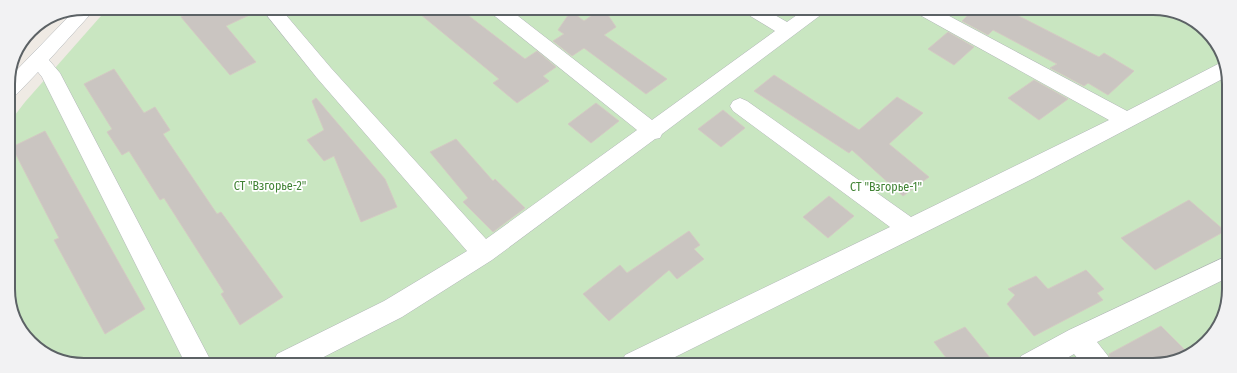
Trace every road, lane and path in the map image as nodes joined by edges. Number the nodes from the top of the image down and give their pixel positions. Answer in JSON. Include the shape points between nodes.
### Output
{"nodes":[{"id":1,"x":81,"y":15,"type":"edge"},
{"id":2,"x":276,"y":15,"type":"edge"},
{"id":3,"x":505,"y":15,"type":"edge"},
{"id":4,"x":761,"y":15,"type":"edge"},
{"id":5,"x":809,"y":15,"type":"edge"},
{"id":6,"x":933,"y":15,"type":"edge"},
{"id":7,"x":788,"y":31,"type":"junction"},
{"id":8,"x":38,"y":60,"type":"junction"},
{"id":9,"x":1221,"y":71,"type":"edge"},
{"id":10,"x":15,"y":84,"type":"edge"},
{"id":11,"x":740,"y":106,"type":"dead end"},
{"id":12,"x":1127,"y":120,"type":"junction"},
{"id":13,"x":653,"y":132,"type":"junction"},
{"id":14,"x":910,"y":229,"type":"junction"},
{"id":15,"x":484,"y":254,"type":"junction"},
{"id":16,"x":1222,"y":268,"type":"edge"},
{"id":17,"x":1078,"y":338,"type":"junction"},
{"id":18,"x":196,"y":358,"type":"edge"},
{"id":19,"x":296,"y":358,"type":"edge"},
{"id":20,"x":646,"y":358,"type":"edge"},
{"id":21,"x":1042,"y":358,"type":"edge"},
{"id":22,"x":1094,"y":358,"type":"edge"}],
"edges":[{"from":1,"to":8,"type":"street"},
{"from":2,"to":15,"type":"street"},
{"from":3,"to":13,"type":"street"},
{"from":4,"to":7,"type":"street"},
{"from":5,"to":7,"type":"street"},
{"from":6,"to":12,"type":"street"},
{"from":7,"to":13,"type":"street"},
{"from":8,"to":10,"type":"street"},
{"from":8,"to":18,"type":"street","via":[[50,73]]},
{"from":9,"to":12,"type":"street"},
{"from":11,"to":14,"type":"street"},
{"from":12,"to":14,"type":"street"},
{"from":13,"to":15,"type":"street"},
{"from":14,"to":20,"type":"street"},
{"from":15,"to":19,"type":"street","via":[[393,309]]},
{"from":16,"to":17,"type":"street"},
{"from":17,"to":21,"type":"street"},
{"from":17,"to":22,"type":"street"}]}
